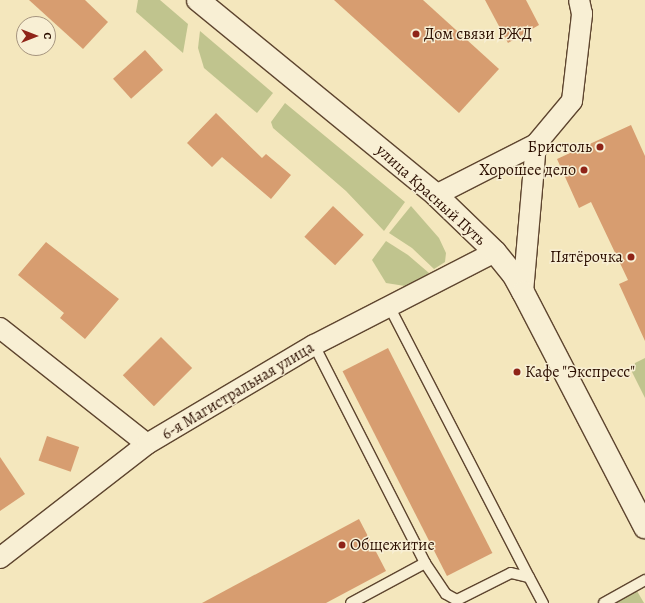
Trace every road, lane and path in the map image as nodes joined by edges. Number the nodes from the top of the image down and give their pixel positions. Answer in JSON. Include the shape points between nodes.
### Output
{"nodes":[{"id":1,"x":198,"y":0,"type":"edge"},
{"id":2,"x":579,"y":0,"type":"edge"},
{"id":3,"x":536,"y":144,"type":"junction"},
{"id":4,"x":436,"y":195,"type":"junction"},
{"id":5,"x":495,"y":252,"type":"junction"},
{"id":6,"x":523,"y":292,"type":"junction"},
{"id":7,"x":389,"y":306,"type":"junction"},
{"id":8,"x":0,"y":328,"type":"edge"},
{"id":9,"x":314,"y":345,"type":"junction"},
{"id":10,"x":147,"y":444,"type":"junction"},
{"id":11,"x":645,"y":528,"type":"edge"},
{"id":12,"x":0,"y":558,"type":"edge"},
{"id":13,"x":425,"y":562,"type":"junction"},
{"id":14,"x":529,"y":577,"type":"junction"},
{"id":15,"x":645,"y":580,"type":"edge"},
{"id":16,"x":351,"y":603,"type":"edge"},
{"id":17,"x":543,"y":603,"type":"edge"},
{"id":18,"x":604,"y":603,"type":"edge"}],
"edges":[{"from":1,"to":4,"type":"main road","name":"улица Красный Путь"},
{"from":2,"to":3,"type":"street","via":[[582,14],[572,101]]},
{"from":3,"to":4,"type":"street"},
{"from":3,"to":6,"type":"street"},
{"from":4,"to":5,"type":"main road","name":"улица Красный Путь"},
{"from":5,"to":6,"type":"main road","name":"улица Красный Путь","via":[[513,274]]},
{"from":5,"to":7,"type":"street","name":"6-я Магистральная улица"},
{"from":6,"to":11,"type":"main road","name":"улица Красный Путь"},
{"from":7,"to":9,"type":"street","name":"6-я Магистральная улица"},
{"from":7,"to":14,"type":"lane"},
{"from":8,"to":10,"type":"street"},
{"from":9,"to":10,"type":"street","name":"6-я Магистральная улица"},
{"from":9,"to":13,"type":"lane"},
{"from":10,"to":12,"type":"street","name":"6-я Магистральная улица"},
{"from":13,"to":14,"type":"lane","via":[[446,594],[457,600],[511,573]]},
{"from":13,"to":16,"type":"lane"},
{"from":14,"to":17,"type":"lane"},
{"from":15,"to":18,"type":"lane"}]}
